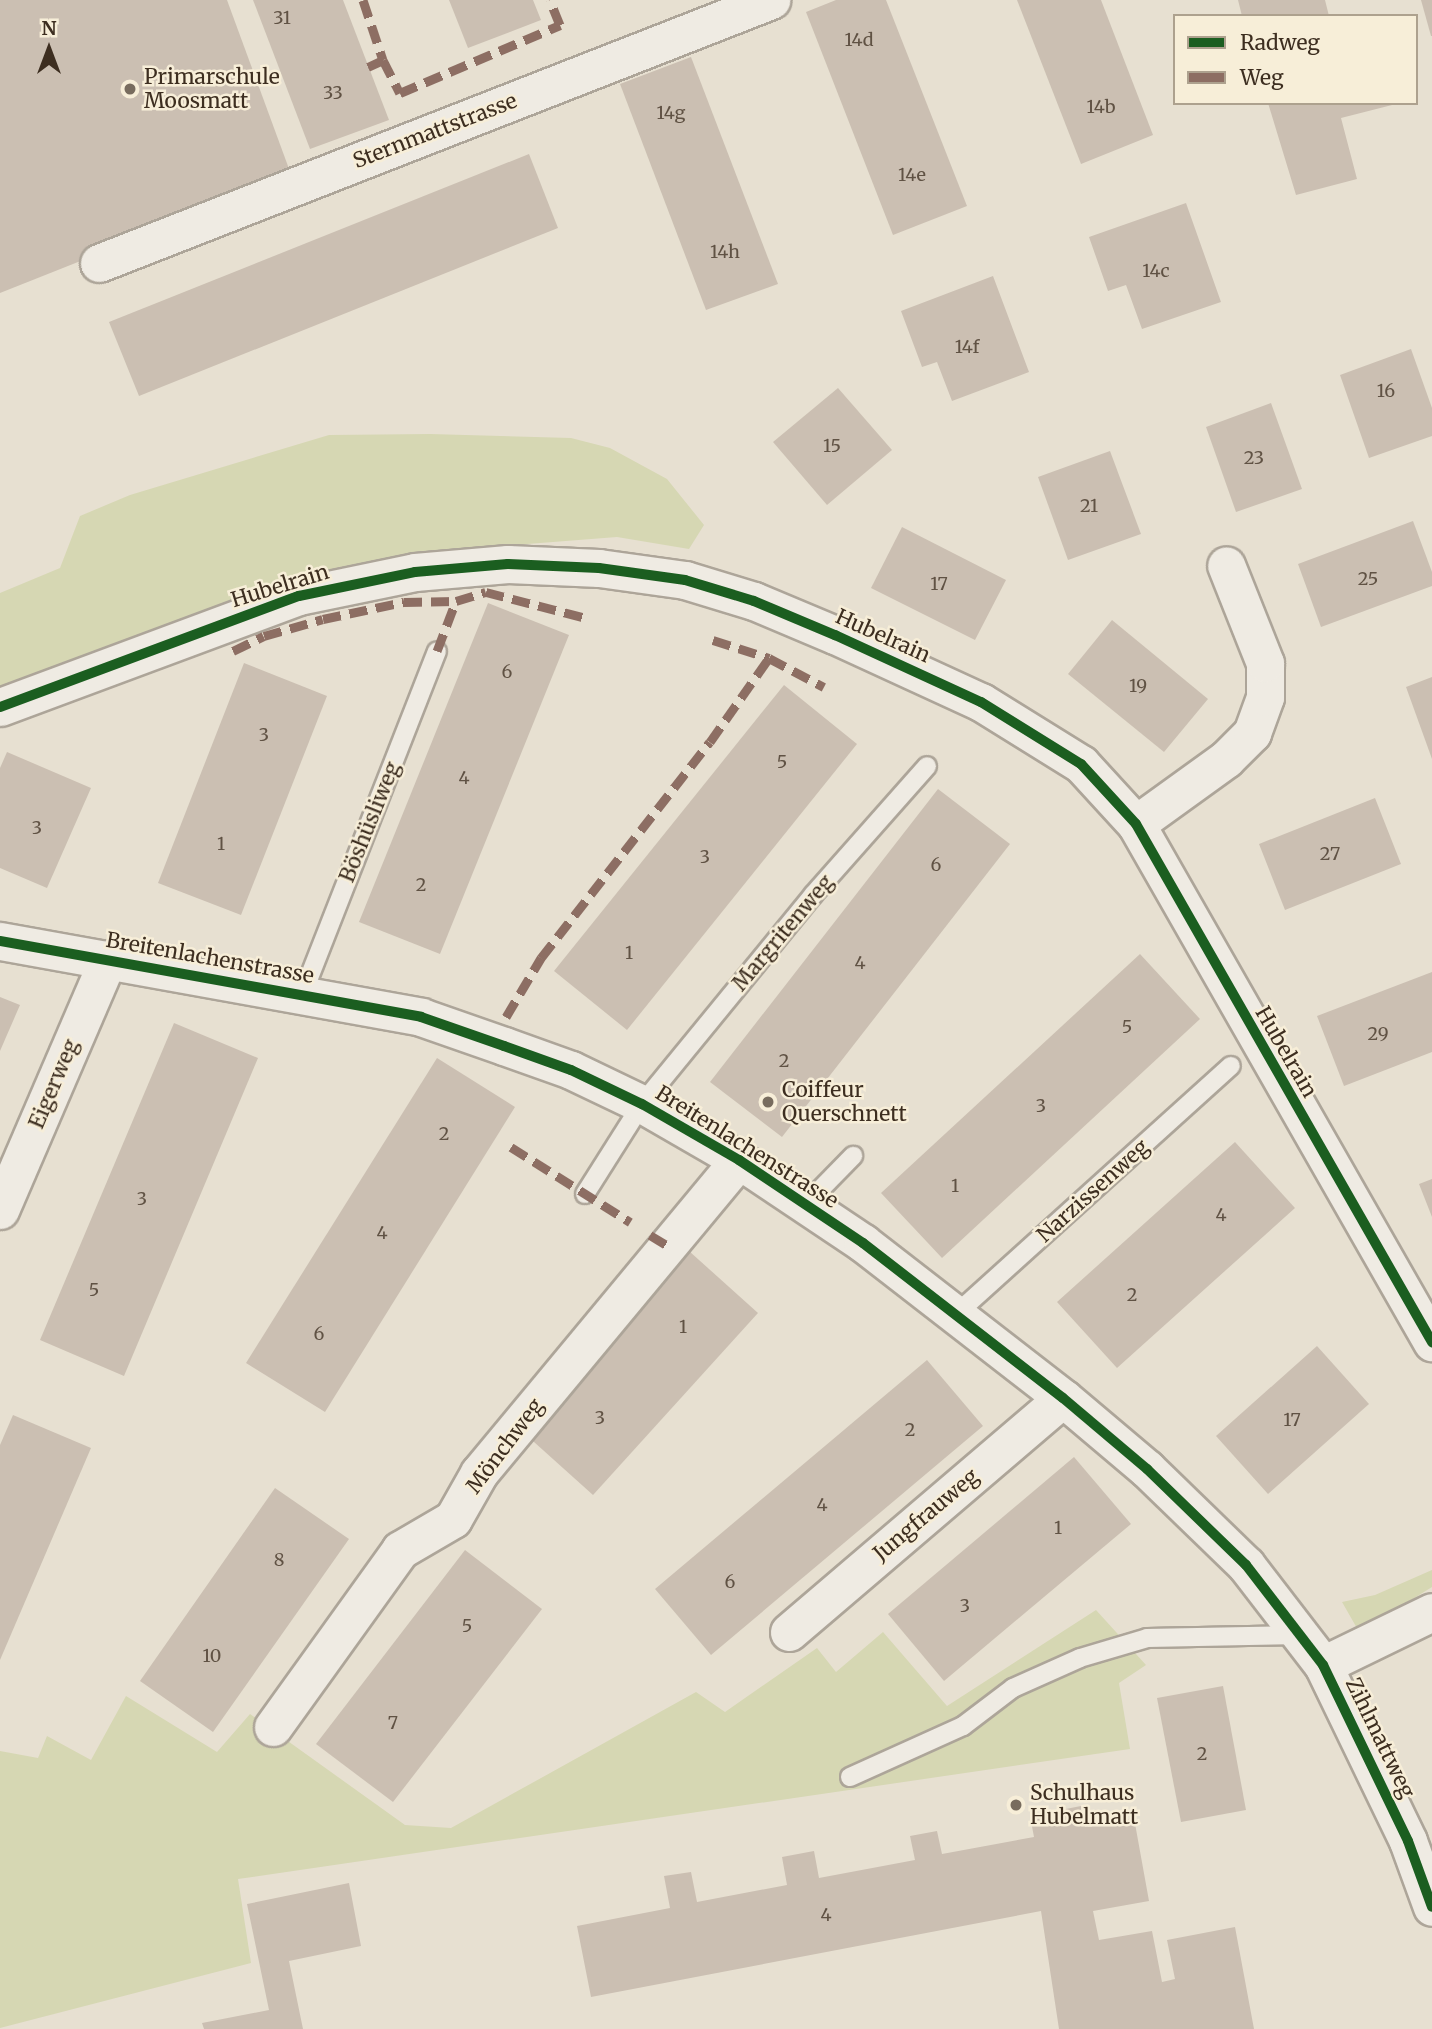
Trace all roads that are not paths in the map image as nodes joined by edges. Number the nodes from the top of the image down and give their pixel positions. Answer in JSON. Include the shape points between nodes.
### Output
{"nodes":[{"id":1,"x":771,"y":0,"type":"edge"},
{"id":2,"x":99,"y":262,"type":"dead end"},
{"id":3,"x":1226,"y":565,"type":"dead end"},
{"id":4,"x":437,"y":651,"type":"dead end"},
{"id":5,"x":0,"y":707,"type":"edge"},
{"id":6,"x":927,"y":766,"type":"dead end"},
{"id":7,"x":1136,"y":824,"type":"junction"},
{"id":8,"x":0,"y":941,"type":"edge"},
{"id":9,"x":108,"y":959,"type":"junction"},
{"id":10,"x":303,"y":993,"type":"junction"},
{"id":11,"x":1231,"y":1066,"type":"dead end"},
{"id":12,"x":642,"y":1104,"type":"junction"},
{"id":13,"x":853,"y":1156,"type":"dead end"},
{"id":14,"x":739,"y":1160,"type":"junction"},
{"id":15,"x":585,"y":1194,"type":"dead end"},
{"id":16,"x":805,"y":1205,"type":"junction"},
{"id":17,"x":0,"y":1210,"type":"edge"},
{"id":18,"x":954,"y":1316,"type":"junction"},
{"id":19,"x":1432,"y":1342,"type":"edge"},
{"id":20,"x":1063,"y":1398,"type":"junction"},
{"id":21,"x":1432,"y":1612,"type":"edge"},
{"id":22,"x":789,"y":1632,"type":"dead end"},
{"id":23,"x":1299,"y":1635,"type":"junction"},
{"id":24,"x":1323,"y":1665,"type":"junction"},
{"id":25,"x":273,"y":1727,"type":"dead end"},
{"id":26,"x":850,"y":1777,"type":"dead end"},
{"id":27,"x":1432,"y":1907,"type":"edge"}],
"edges":[{"from":1,"to":2,"type":"street","name":"Sternmattstrasse"},
{"from":3,"to":7,"type":"street","via":[[1265,663],[1265,697],[1252,733],[1226,759]]},
{"from":4,"to":10,"type":"lane","name":"Böshüsliweg"},
{"from":5,"to":7,"type":"street","name":"Hubelrain","via":[[299,596],[428,570],[508,564],[599,568],[685,580],[754,601],[981,702],[1081,764]]},
{"from":6,"to":12,"type":"lane","name":"Margritenweg","via":[[813,895]]},
{"from":7,"to":19,"type":"street","name":"Hubelrain"},
{"from":8,"to":9,"type":"street","name":"Breitenlachenstrasse"},
{"from":9,"to":10,"type":"street","name":"Breitenlachenstrasse"},
{"from":9,"to":17,"type":"street","name":"Eigerweg"},
{"from":10,"to":12,"type":"street","name":"Breitenlachenstrasse","via":[[421,1017],[571,1070]]},
{"from":11,"to":18,"type":"lane","name":"Narzissenweg"},
{"from":12,"to":14,"type":"street","name":"Breitenlachenstrasse"},
{"from":12,"to":15,"type":"lane","name":"Margritenweg"},
{"from":13,"to":16,"type":"lane"},
{"from":14,"to":16,"type":"street","name":"Breitenlachenstrasse"},
{"from":14,"to":25,"type":"street","name":"Mönchweg","via":[[479,1473],[453,1519],[400,1550]]},
{"from":16,"to":18,"type":"street","name":"Breitenlachenstrasse"},
{"from":18,"to":20,"type":"street","name":"Breitenlachenstrasse"},
{"from":20,"to":22,"type":"street","name":"Jungfrauweg"},
{"from":20,"to":23,"type":"street","name":"Breitenlachenstrasse","via":[[1146,1469],[1246,1565]]},
{"from":21,"to":24,"type":"street"},
{"from":23,"to":24,"type":"street","name":"Breitenlachenstrasse"},
{"from":23,"to":26,"type":"lane","via":[[1146,1638],[1080,1658],[1013,1688],[963,1726]]},
{"from":24,"to":27,"type":"street","name":"Zihlmattweg","via":[[1408,1841]]}]}
